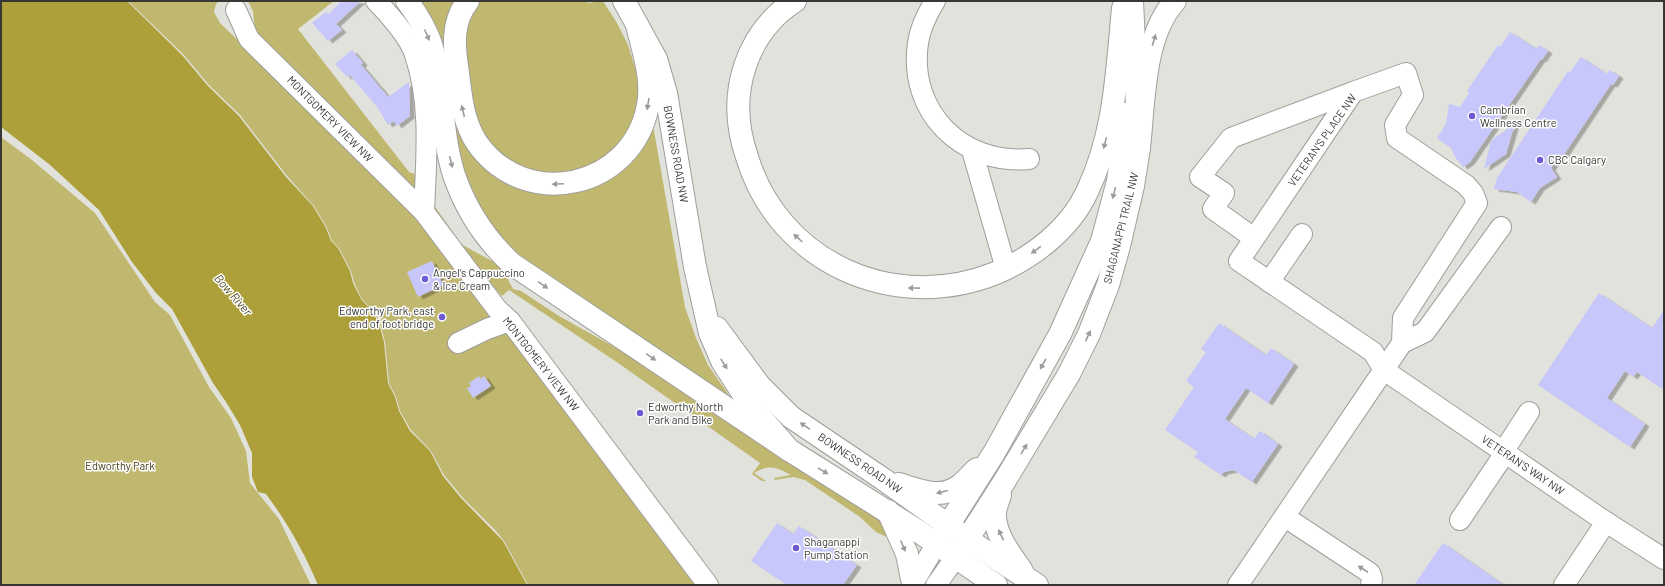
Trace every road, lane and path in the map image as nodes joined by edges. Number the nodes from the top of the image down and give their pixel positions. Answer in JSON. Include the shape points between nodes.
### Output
{"nodes":[{"id":1,"x":376,"y":1,"type":"edge"},
{"id":2,"x":407,"y":1,"type":"edge"},
{"id":3,"x":468,"y":1,"type":"edge"},
{"id":4,"x":624,"y":1,"type":"edge"},
{"id":5,"x":795,"y":1,"type":"edge"},
{"id":6,"x":935,"y":1,"type":"edge"},
{"id":7,"x":1175,"y":1,"type":"edge"},
{"id":8,"x":1126,"y":3,"type":"edge"},
{"id":9,"x":236,"y":10,"type":"dead end"},
{"id":10,"x":637,"y":25,"type":"junction"},
{"id":11,"x":1352,"y":92,"type":"junction"},
{"id":12,"x":1139,"y":148,"type":"junction"},
{"id":13,"x":972,"y":150,"type":"junction"},
{"id":14,"x":1029,"y":159,"type":"dead end"},
{"id":15,"x":424,"y":212,"type":"junction"},
{"id":16,"x":1501,"y":227,"type":"dead end"},
{"id":17,"x":1302,"y":234,"type":"dead end"},
{"id":18,"x":1254,"y":238,"type":"junction"},
{"id":19,"x":1443,"y":256,"type":"junction"},
{"id":20,"x":1239,"y":261,"type":"joint"},
{"id":21,"x":1006,"y":269,"type":"junction"},
{"id":22,"x":1468,"y":272,"type":"junction"},
{"id":23,"x":1269,"y":282,"type":"junction"},
{"id":24,"x":707,"y":315,"type":"junction"},
{"id":25,"x":510,"y":321,"type":"junction"},
{"id":26,"x":458,"y":343,"type":"dead end"},
{"id":27,"x":1402,"y":343,"type":"junction"},
{"id":28,"x":1384,"y":370,"type":"junction"},
{"id":29,"x":1529,"y":412,"type":"dead end"},
{"id":30,"x":789,"y":450,"type":"junction"},
{"id":31,"x":1504,"y":452,"type":"junction"},
{"id":32,"x":994,"y":453,"type":"junction"},
{"id":33,"x":884,"y":479,"type":"junction"},
{"id":34,"x":1004,"y":482,"type":"junction"},
{"id":35,"x":888,"y":511,"type":"junction"},
{"id":36,"x":1285,"y":517,"type":"junction"},
{"id":37,"x":1460,"y":520,"type":"dead end"},
{"id":38,"x":1606,"y":522,"type":"junction"},
{"id":39,"x":949,"y":525,"type":"junction"},
{"id":40,"x":967,"y":538,"type":"junction"},
{"id":41,"x":937,"y":543,"type":"junction"},
{"id":42,"x":956,"y":557,"type":"junction"},
{"id":43,"x":1664,"y":559,"type":"edge"},
{"id":44,"x":1033,"y":582,"type":"edge"},
{"id":45,"x":912,"y":584,"type":"edge"},
{"id":46,"x":708,"y":585,"type":"edge"},
{"id":47,"x":936,"y":585,"type":"edge"},
{"id":48,"x":996,"y":585,"type":"edge"},
{"id":49,"x":1238,"y":585,"type":"edge"},
{"id":50,"x":1371,"y":585,"type":"edge"},
{"id":51,"x":1564,"y":585,"type":"edge"}],
"edges":[{"from":1,"to":15,"type":"street","via":[[393,18],[415,54],[424,91],[428,137]]},
{"from":2,"to":30,"type":"main road","one_way":true,"via":[[421,23],[434,54],[454,174],[467,207],[487,238],[512,264]]},
{"from":10,"to":3,"type":"main road","one_way":true,"via":[[650,94],[645,118],[636,136],[616,161],[594,175],[570,183],[544,184],[518,177],[500,167],[485,153],[469,130],[462,103],[454,40],[458,21]]},
{"from":4,"to":10,"type":"main road","name":"BOWNESS ROAD NW"},
{"from":21,"to":5,"type":"main road","one_way":true,"via":[[980,280],[935,288],[889,285],[870,280],[829,262],[809,249],[779,219],[757,185],[750,168],[739,125],[738,99],[743,71],[759,34],[771,20]]},
{"from":6,"to":13,"type":"street","via":[[918,42],[917,57],[923,93],[942,127]]},
{"from":12,"to":7,"type":"main road","one_way":true,"via":[[1152,43],[1160,22]]},
{"from":8,"to":12,"type":"main road","name":"SHAGANAPPI TRAIL NW"},
{"from":8,"to":21,"type":"main road","one_way":true,"via":[[1109,128],[1102,156],[1086,195],[1060,230]]},
{"from":8,"to":32,"type":"main road","name":"SHAGANAPPI TRAIL NW","one_way":true,"via":[[1123,143],[1118,181],[1102,240],[1060,334]]},
{"from":9,"to":15,"type":"street","name":"MONTGOMERY VIEW NW","via":[[249,39]]},
{"from":10,"to":24,"type":"main road","name":"BOWNESS ROAD NW","via":[[656,59],[666,93],[695,267]]},
{"from":11,"to":18,"type":"street","name":"VETERAN'S PLACE NW"},
{"from":11,"to":18,"type":"street","via":[[1231,138],[1200,177],[1224,193],[1213,209]]},
{"from":11,"to":19,"type":"street","name":"VETERAN'S PLACE NW","via":[[1406,73],[1413,95],[1395,125],[1397,138],[1474,193],[1477,203]]},
{"from":34,"to":12,"type":"main road","name":"SHAGANAPPI TRAIL NW","one_way":true,"via":[[1069,374],[1089,334],[1108,285],[1119,246]]},
{"from":13,"to":14,"type":"street","via":[[1002,159]]},
{"from":13,"to":21,"type":"street"},
{"from":15,"to":25,"type":"street","name":"MONTGOMERY VIEW NW","via":[[497,310]]},
{"from":16,"to":22,"type":"street"},
{"from":17,"to":23,"type":"street"},
{"from":18,"to":20,"type":"street","name":"VETERAN'S PLACE NW"},
{"from":19,"to":22,"type":"street"},
{"from":19,"to":27,"type":"street","name":"VETERAN'S PLACE NW","via":[[1403,318]]},
{"from":20,"to":23,"type":"street","name":"VETERAN'S WAY NW"},
{"from":22,"to":27,"type":"street","via":[[1425,332]]},
{"from":23,"to":28,"type":"street","name":"VETERAN'S WAY NW","via":[[1373,352]]},
{"from":24,"to":30,"type":"main road","name":"BOWNESS ROAD NW","one_way":true,"via":[[710,333],[722,361],[751,406]]},
{"from":33,"to":24,"type":"main road","name":"BOWNESS ROAD NW","one_way":true,"via":[[791,417],[759,385]]},
{"from":25,"to":26,"type":"street"},
{"from":25,"to":46,"type":"street","name":"MONTGOMERY VIEW NW"},
{"from":27,"to":28,"type":"street"},
{"from":28,"to":31,"type":"street","name":"VETERAN'S WAY NW"},
{"from":28,"to":36,"type":"street"},
{"from":29,"to":31,"type":"street"},
{"from":30,"to":35,"type":"main road","name":"BOWNESS ROAD NW","one_way":true},
{"from":31,"to":37,"type":"street"},
{"from":31,"to":38,"type":"street","name":"VETERAN'S WAY NW"},
{"from":32,"to":33,"type":"main road","one_way":true,"via":[[958,487],[943,492],[934,494]]},
{"from":32,"to":39,"type":"main road","name":"SHAGANAPPI TRAIL NW"},
{"from":33,"to":39,"type":"main road","name":"BOWNESS ROAD NW"},
{"from":34,"to":40,"type":"main road","name":"SHAGANAPPI TRAIL NW"},
{"from":44,"to":34,"type":"main road","one_way":true,"via":[[1008,552],[994,516]]},
{"from":35,"to":41,"type":"main road","name":"BOWNESS ROAD NW"},
{"from":35,"to":45,"type":"main road","one_way":true,"via":[[907,554]]},
{"from":36,"to":49,"type":"street"},
{"from":50,"to":36,"type":"street","one_way":true,"via":[[1370,574]]},
{"from":38,"to":43,"type":"street","name":"VETERAN'S WAY NW"},
{"from":38,"to":51,"type":"street"},
{"from":39,"to":40,"type":"main road","name":"BOWNESS ROAD NW"},
{"from":39,"to":41,"type":"main road","name":"SHAGANAPPI TRAIL NW"},
{"from":40,"to":42,"type":"main road","name":"SHAGANAPPI TRAIL NW"},
{"from":40,"to":44,"type":"main road","name":"BOWNESS ROAD NW"},
{"from":41,"to":42,"type":"main road","name":"BOWNESS ROAD NW"},
{"from":41,"to":45,"type":"street"},
{"from":42,"to":47,"type":"street"},
{"from":42,"to":48,"type":"main road","name":"BOWNESS ROAD NW"}]}
